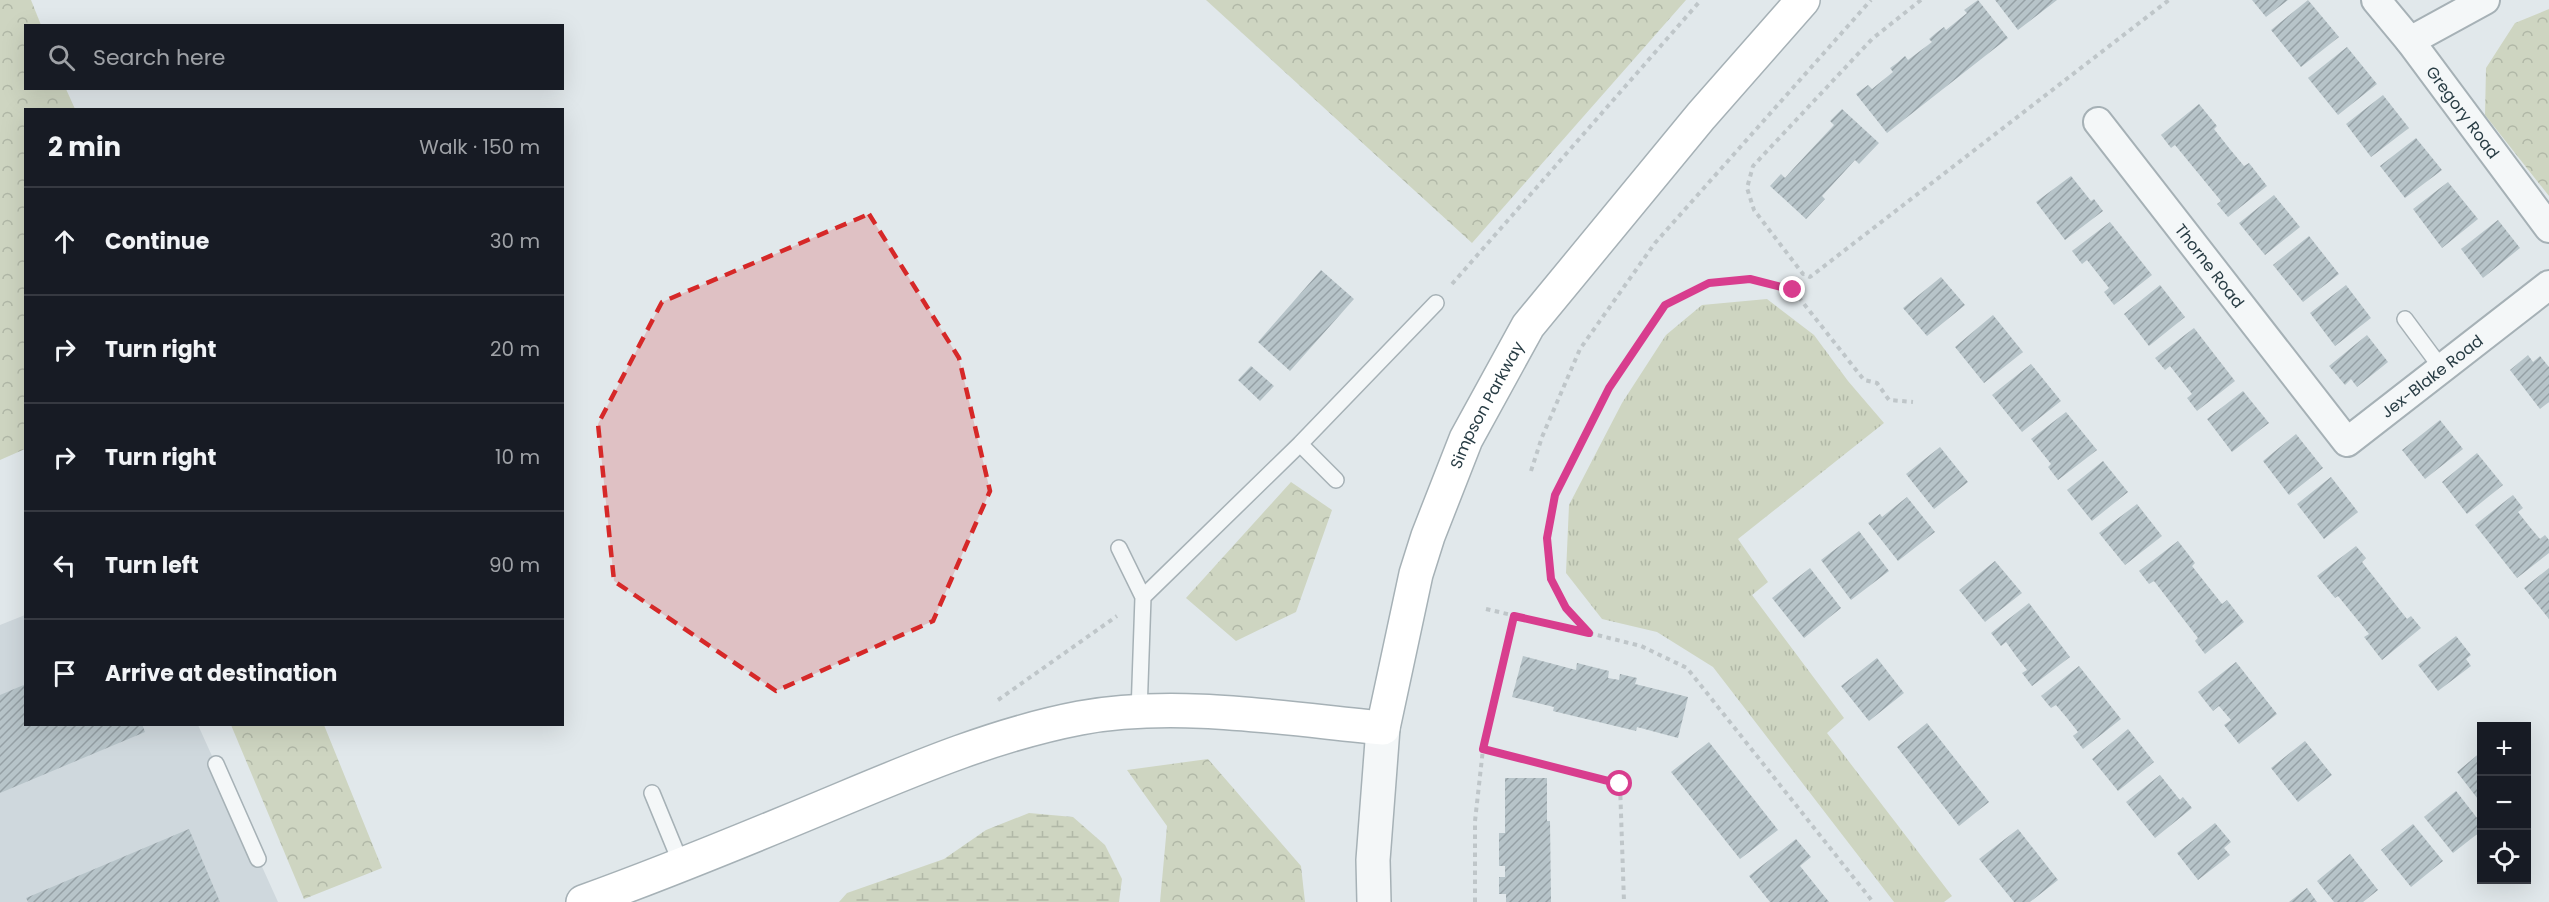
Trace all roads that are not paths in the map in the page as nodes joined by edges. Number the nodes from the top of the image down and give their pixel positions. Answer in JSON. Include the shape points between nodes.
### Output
{"nodes":[{"id":1,"x":1803,"y":0,"type":"edge"},
{"id":2,"x":2376,"y":0,"type":"edge"},
{"id":3,"x":2485,"y":0,"type":"edge"},
{"id":4,"x":2410,"y":40,"type":"junction"},
{"id":5,"x":2098,"y":122,"type":"dead end"},
{"id":6,"x":2549,"y":228,"type":"edge"},
{"id":7,"x":2549,"y":285,"type":"edge"},
{"id":8,"x":1436,"y":303,"type":"road end"},
{"id":9,"x":2405,"y":320,"type":"dead end"},
{"id":10,"x":2442,"y":369,"type":"junction"},
{"id":11,"x":2322,"y":410,"type":"joint"},
{"id":12,"x":1300,"y":444,"type":"junction"},
{"id":13,"x":1336,"y":480,"type":"dead end"},
{"id":14,"x":1119,"y":548,"type":"dead end"},
{"id":15,"x":1143,"y":597,"type":"junction"},
{"id":16,"x":1139,"y":713,"type":"junction"},
{"id":17,"x":1383,"y":728,"type":"junction"},
{"id":18,"x":216,"y":764,"type":"dead end"},
{"id":19,"x":652,"y":793,"type":"dead end"},
{"id":20,"x":258,"y":859,"type":"dead end"},
{"id":21,"x":681,"y":866,"type":"junction"},
{"id":22,"x":583,"y":902,"type":"edge"},
{"id":23,"x":1374,"y":902,"type":"edge"}],
"edges":[{"from":1,"to":17,"type":"main road","name":"Simpson Parkway","via":[[1701,116],[1528,326],[1466,439],[1428,536],[1416,574]]},
{"from":2,"to":4,"type":"street","name":"Gregory Road"},
{"from":3,"to":4,"type":"street"},
{"from":4,"to":6,"type":"street","name":"Gregory Road"},
{"from":5,"to":11,"type":"street","name":"Thorne Road"},
{"from":7,"to":10,"type":"street","name":"Jex-Blake Road"},
{"from":8,"to":12,"type":"lane"},
{"from":9,"to":10,"type":"lane"},
{"from":10,"to":11,"type":"street","name":"Jex-Blake Road","via":[[2347,442]]},
{"from":12,"to":13,"type":"lane"},
{"from":12,"to":15,"type":"lane"},
{"from":14,"to":15,"type":"lane"},
{"from":15,"to":16,"type":"lane"},
{"from":16,"to":17,"type":"main road","via":[[1196,711]]},
{"from":16,"to":21,"type":"main road","via":[[1082,718],[1006,735],[898,775]]},
{"from":17,"to":23,"type":"street","name":"Simpson Parkway","via":[[1373,860]]},
{"from":18,"to":20,"type":"lane"},
{"from":19,"to":21,"type":"lane"},
{"from":21,"to":22,"type":"main road"}]}
